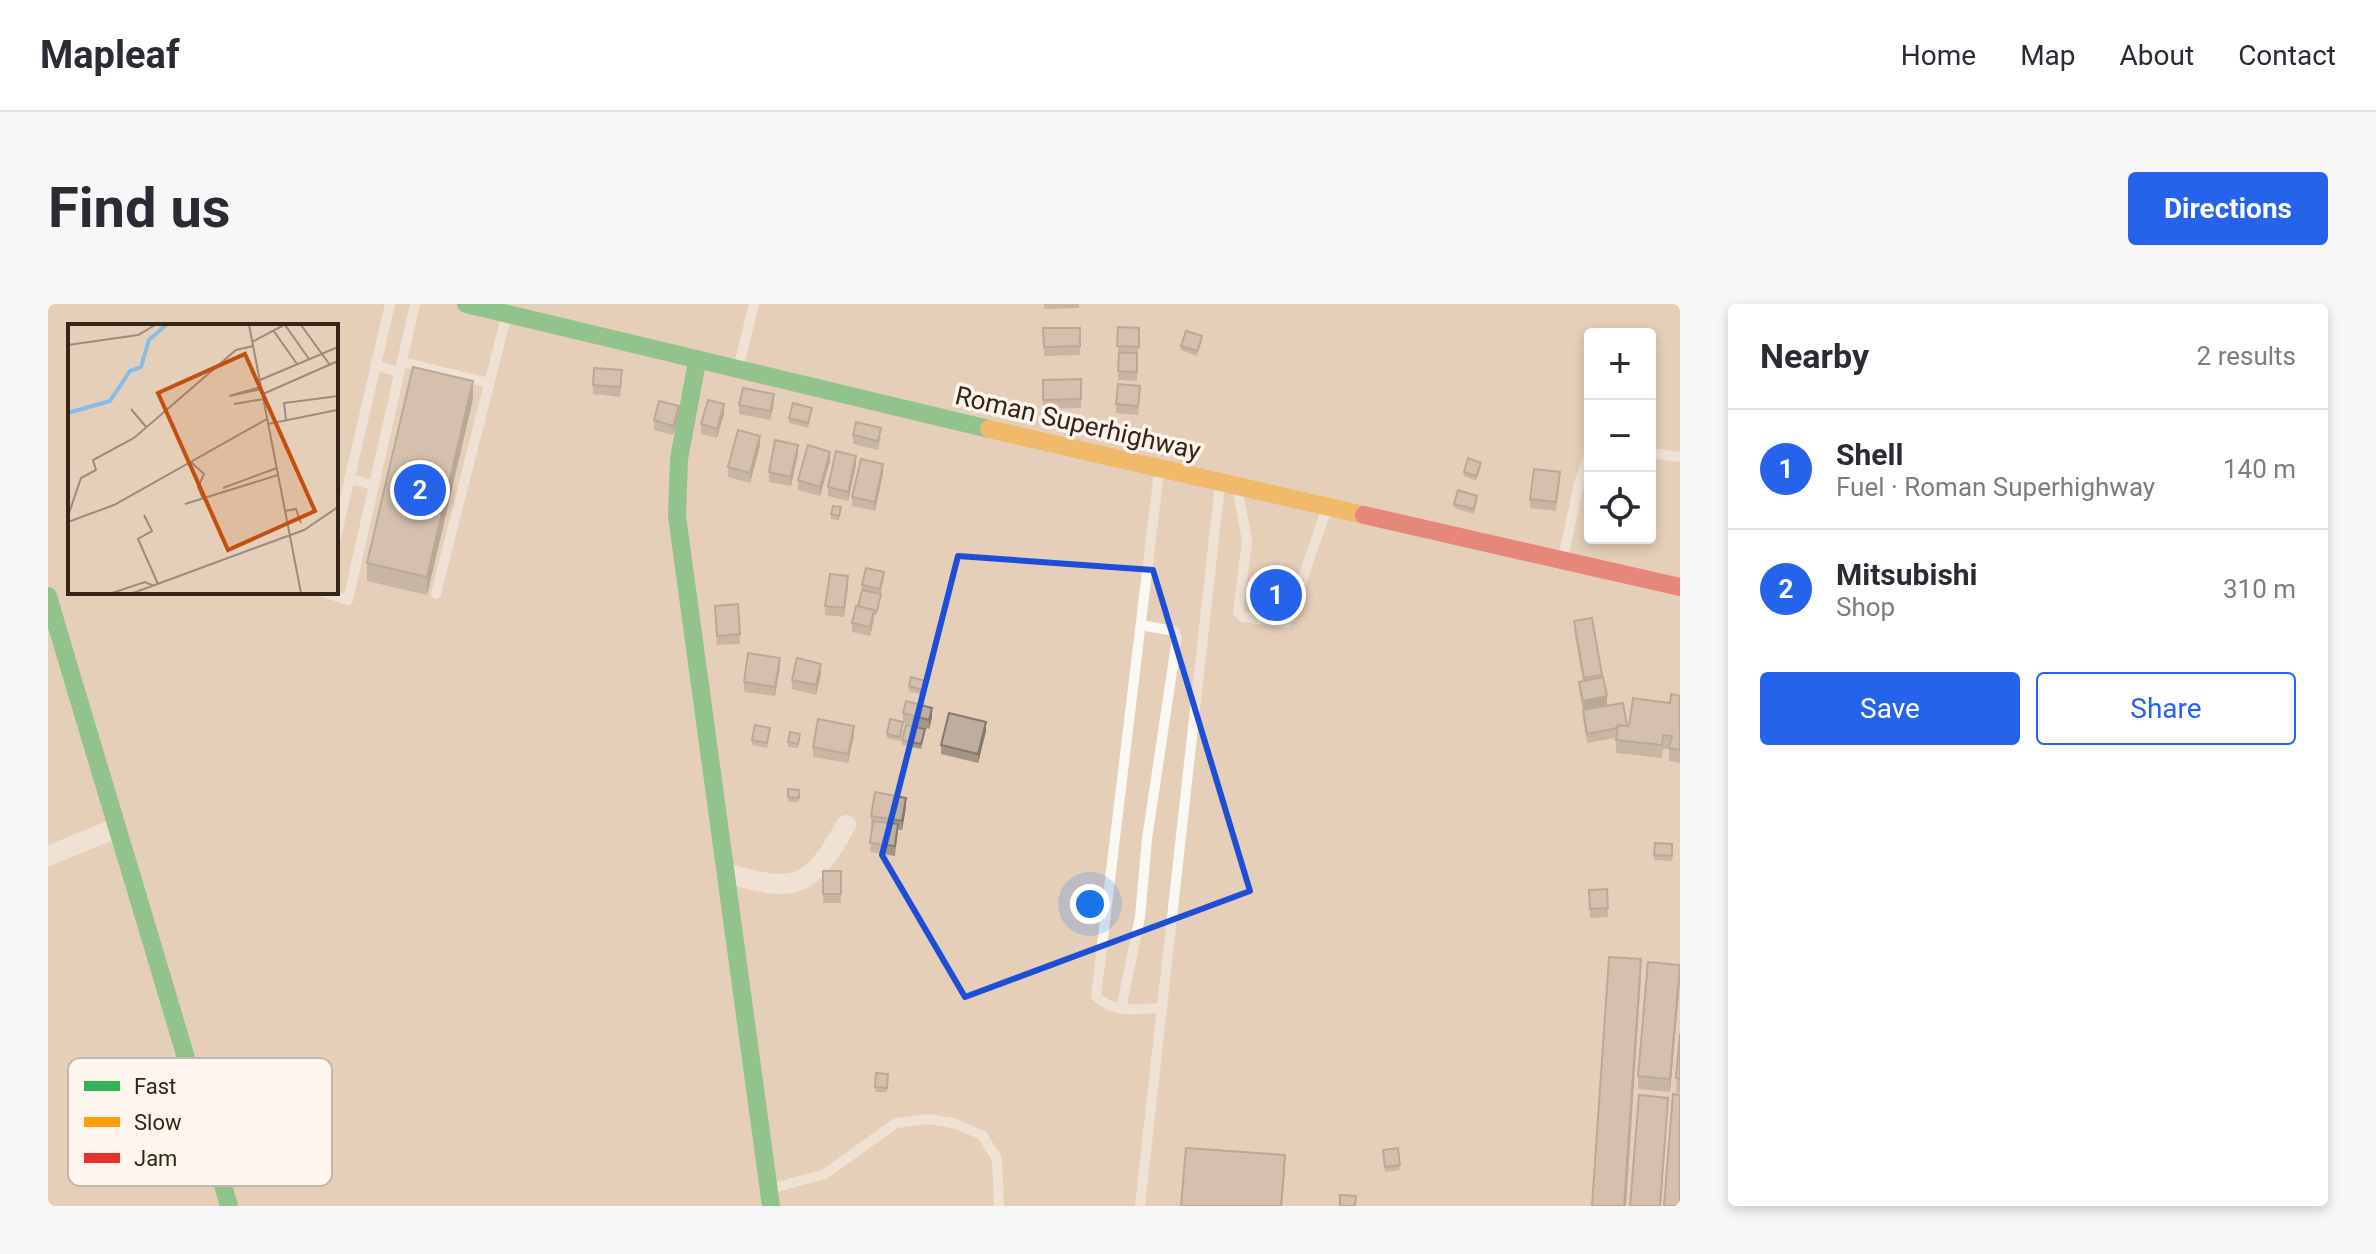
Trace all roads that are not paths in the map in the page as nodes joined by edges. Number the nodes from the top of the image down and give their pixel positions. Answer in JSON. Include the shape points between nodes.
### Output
{"nodes":[{"id":1,"x":390,"y":304,"type":"edge"},
{"id":2,"x":415,"y":304,"type":"edge"},
{"id":3,"x":466,"y":304,"type":"edge"},
{"id":4,"x":754,"y":304,"type":"edge"},
{"id":5,"x":507,"y":314,"type":"junction"},
{"id":6,"x":697,"y":362,"type":"junction"},
{"id":7,"x":376,"y":366,"type":"junction"},
{"id":8,"x":401,"y":367,"type":"junction"},
{"id":9,"x":738,"y":371,"type":"junction"},
{"id":10,"x":489,"y":383,"type":"junction"},
{"id":11,"x":1656,"y":454,"type":"edge"},
{"id":12,"x":1680,"y":457,"type":"edge"},
{"id":13,"x":1160,"y":468,"type":"junction"},
{"id":14,"x":1584,"y":469,"type":"edge"},
{"id":15,"x":349,"y":479,"type":"junction"},
{"id":16,"x":1228,"y":484,"type":"junction"},
{"id":17,"x":374,"y":485,"type":"junction"},
{"id":18,"x":1327,"y":506,"type":"junction"},
{"id":19,"x":338,"y":528,"type":"edge"},
{"id":20,"x":1562,"y":560,"type":"junction"},
{"id":21,"x":1680,"y":587,"type":"edge"},
{"id":22,"x":329,"y":594,"type":"edge"},
{"id":23,"x":436,"y":594,"type":"dead end"},
{"id":24,"x":48,"y":596,"type":"edge"},
{"id":25,"x":1141,"y":625,"type":"junction"},
{"id":26,"x":846,"y":825,"type":"dead end"},
{"id":27,"x":116,"y":828,"type":"junction"},
{"id":28,"x":48,"y":856,"type":"edge"},
{"id":29,"x":726,"y":873,"type":"junction"},
{"id":30,"x":1162,"y":1008,"type":"junction"},
{"id":31,"x":1121,"y":1009,"type":"junction"},
{"id":32,"x":187,"y":1058,"type":"edge"},
{"id":33,"x":223,"y":1186,"type":"edge"},
{"id":34,"x":770,"y":1197,"type":"edge"},
{"id":35,"x":229,"y":1206,"type":"edge"},
{"id":36,"x":999,"y":1206,"type":"edge"},
{"id":37,"x":1140,"y":1206,"type":"edge"}],
"edges":[{"from":1,"to":7,"type":"lane"},
{"from":2,"to":8,"type":"lane"},
{"from":3,"to":5,"type":"street","name":"Roman Superhighway"},
{"from":4,"to":9,"type":"lane"},
{"from":5,"to":6,"type":"street","name":"Roman Superhighway"},
{"from":5,"to":10,"type":"lane"},
{"from":6,"to":9,"type":"street","name":"Roman Superhighway"},
{"from":6,"to":29,"type":"street","via":[[679,459],[677,516]]},
{"from":7,"to":8,"type":"lane"},
{"from":7,"to":15,"type":"lane"},
{"from":8,"to":10,"type":"lane"},
{"from":8,"to":17,"type":"lane"},
{"from":9,"to":13,"type":"street","name":"Roman Superhighway"},
{"from":10,"to":23,"type":"lane"},
{"from":11,"to":12,"type":"lane"},
{"from":13,"to":16,"type":"street","name":"Roman Superhighway"},
{"from":13,"to":25,"type":"lane"},
{"from":14,"to":20,"type":"lane"},
{"from":15,"to":17,"type":"lane"},
{"from":15,"to":19,"type":"lane"},
{"from":16,"to":18,"type":"street","name":"Roman Superhighway"},
{"from":16,"to":18,"type":"lane","via":[[1247,541],[1238,612],[1243,617],[1287,623]]},
{"from":16,"to":30,"type":"lane"},
{"from":17,"to":22,"type":"lane","via":[[348,600]]},
{"from":18,"to":20,"type":"street","name":"Roman Superhighway"},
{"from":20,"to":21,"type":"street","name":"Roman Superhighway"},
{"from":24,"to":27,"type":"street"},
{"from":25,"to":31,"type":"lane","via":[[1096,996]]},
{"from":25,"to":31,"type":"lane","via":[[1174,631],[1177,638],[1140,917]]},
{"from":26,"to":29,"type":"street","via":[[821,865],[793,885]]},
{"from":27,"to":28,"type":"street"},
{"from":27,"to":32,"type":"street"},
{"from":29,"to":34,"type":"street"},
{"from":30,"to":31,"type":"lane"},
{"from":30,"to":37,"type":"lane"},
{"from":33,"to":35,"type":"street"},
{"from":34,"to":36,"type":"lane","via":[[825,1174],[896,1123],[928,1119],[982,1135],[997,1159]]}]}
